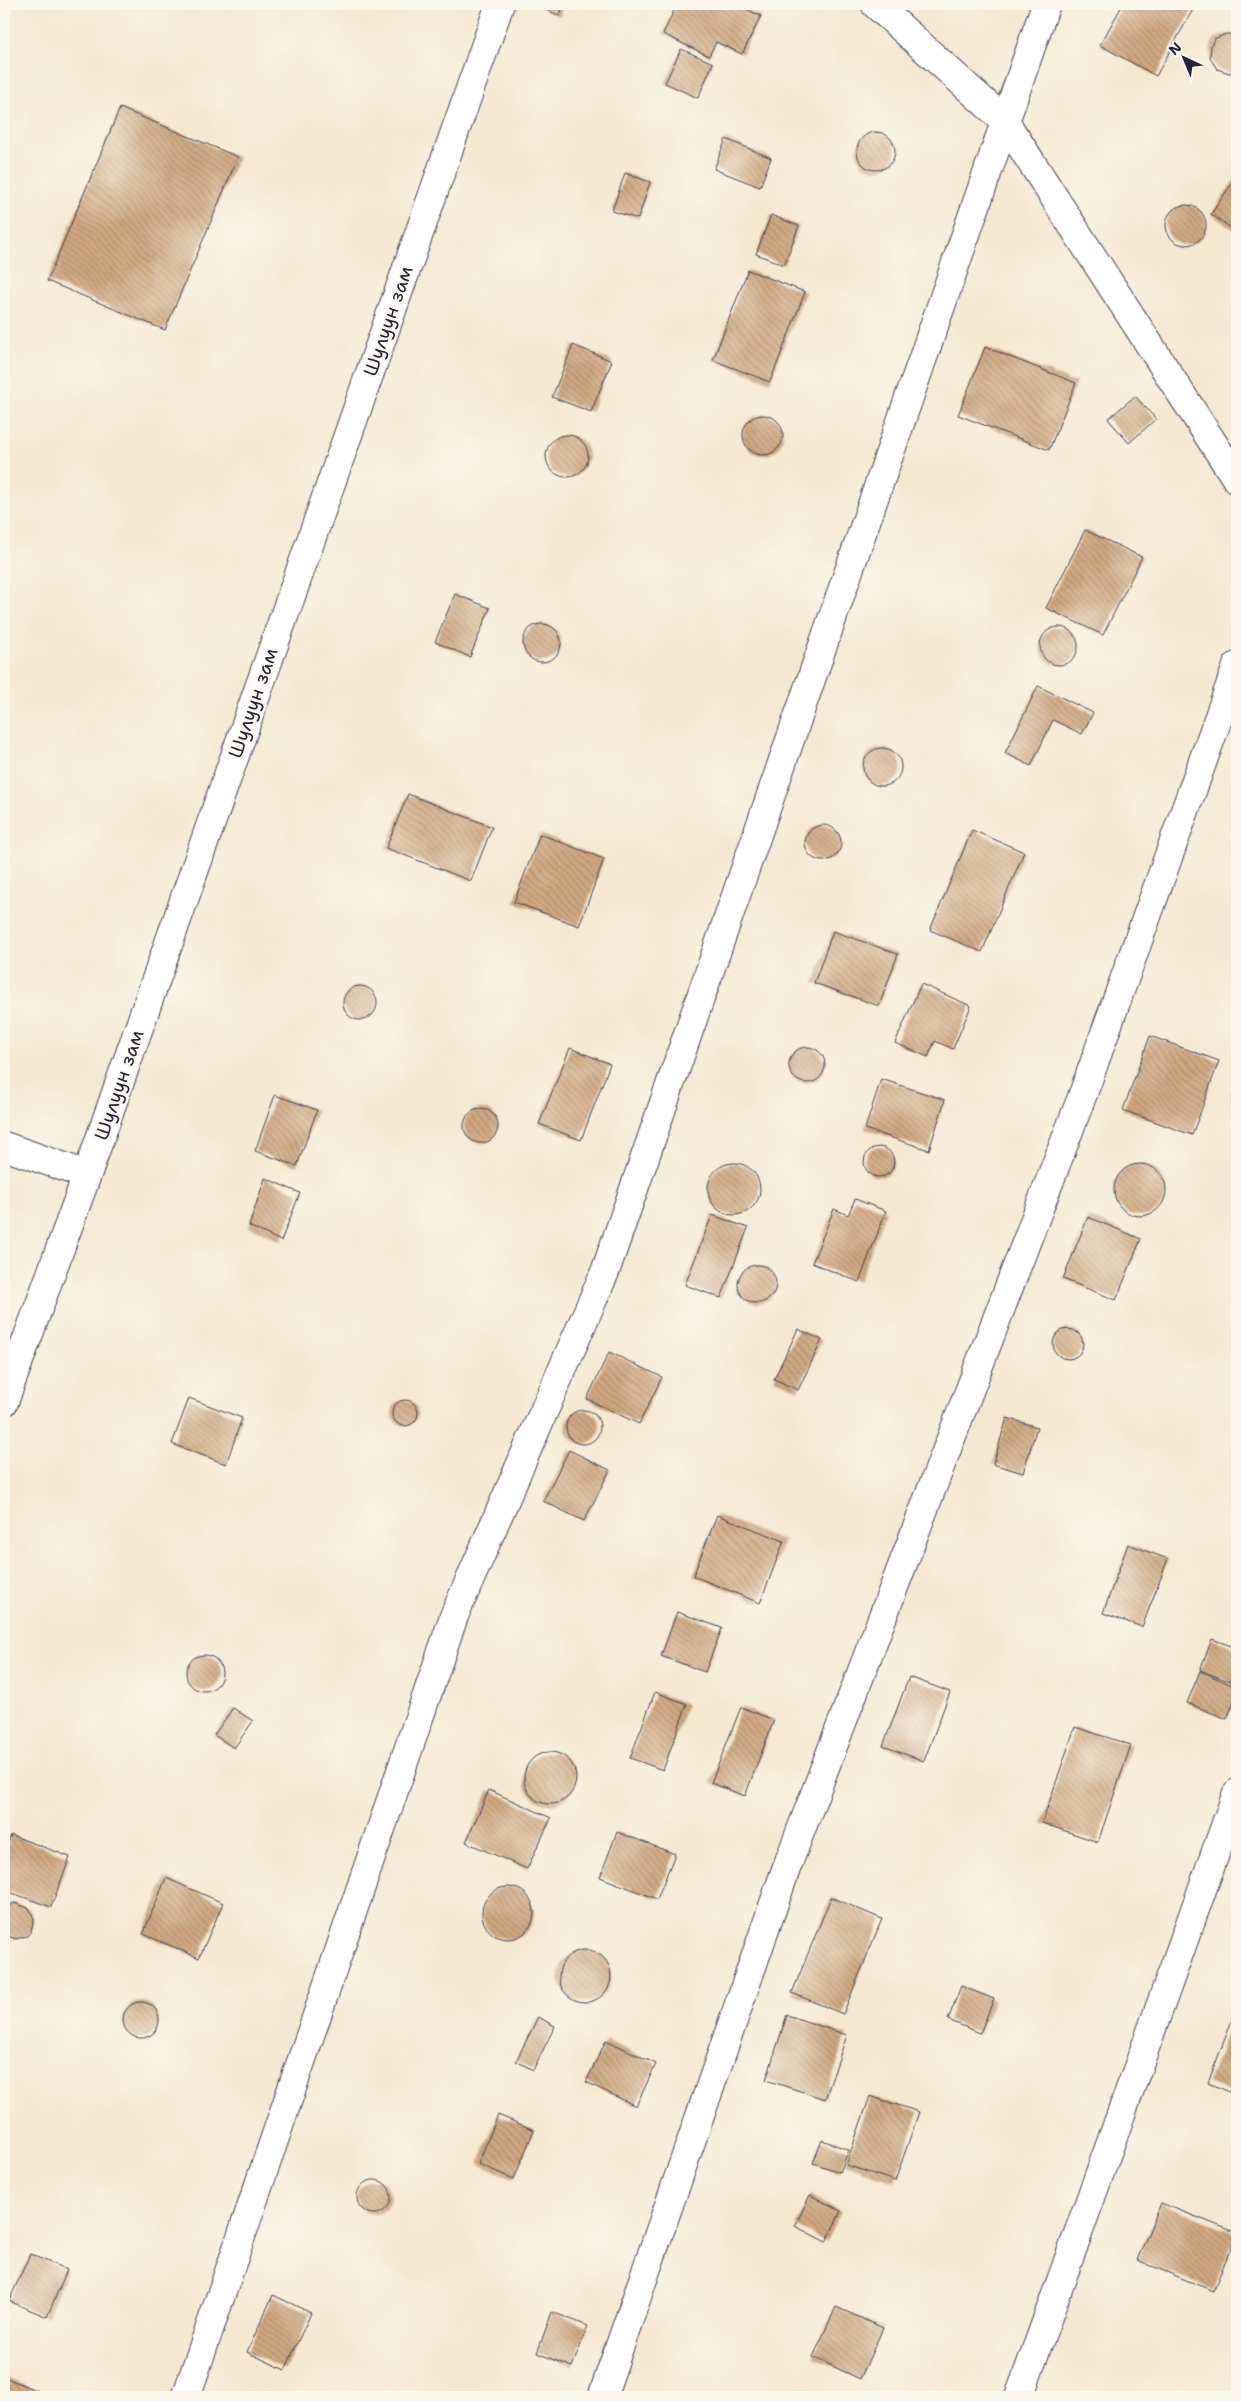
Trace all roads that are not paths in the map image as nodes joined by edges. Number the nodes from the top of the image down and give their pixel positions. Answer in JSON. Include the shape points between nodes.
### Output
{"nodes":[{"id":1,"x":500,"y":4,"type":"edge"},
{"id":2,"x":875,"y":4,"type":"edge"},
{"id":3,"x":1046,"y":4,"type":"edge"},
{"id":4,"x":1004,"y":120,"type":"junction"},
{"id":5,"x":1237,"y":480,"type":"edge"},
{"id":6,"x":1237,"y":666,"type":"edge"},
{"id":7,"x":4,"y":1146,"type":"edge"},
{"id":8,"x":87,"y":1175,"type":"junction"},
{"id":9,"x":4,"y":1402,"type":"edge"},
{"id":10,"x":1237,"y":1793,"type":"edge"},
{"id":11,"x":186,"y":2397,"type":"edge"},
{"id":12,"x":602,"y":2397,"type":"edge"},
{"id":13,"x":1020,"y":2397,"type":"edge"}],
"edges":[{"from":1,"to":8,"type":"street","name":"Шулуун зам"},
{"from":2,"to":4,"type":"street"},
{"from":3,"to":4,"type":"street"},
{"from":4,"to":5,"type":"street"},
{"from":4,"to":11,"type":"street","via":[[605,1272],[454,1616]]},
{"from":6,"to":12,"type":"street","via":[[1083,1094],[786,1869]]},
{"from":7,"to":8,"type":"street"},
{"from":8,"to":9,"type":"street","name":"Шулуун зам"},
{"from":10,"to":13,"type":"street"}]}
